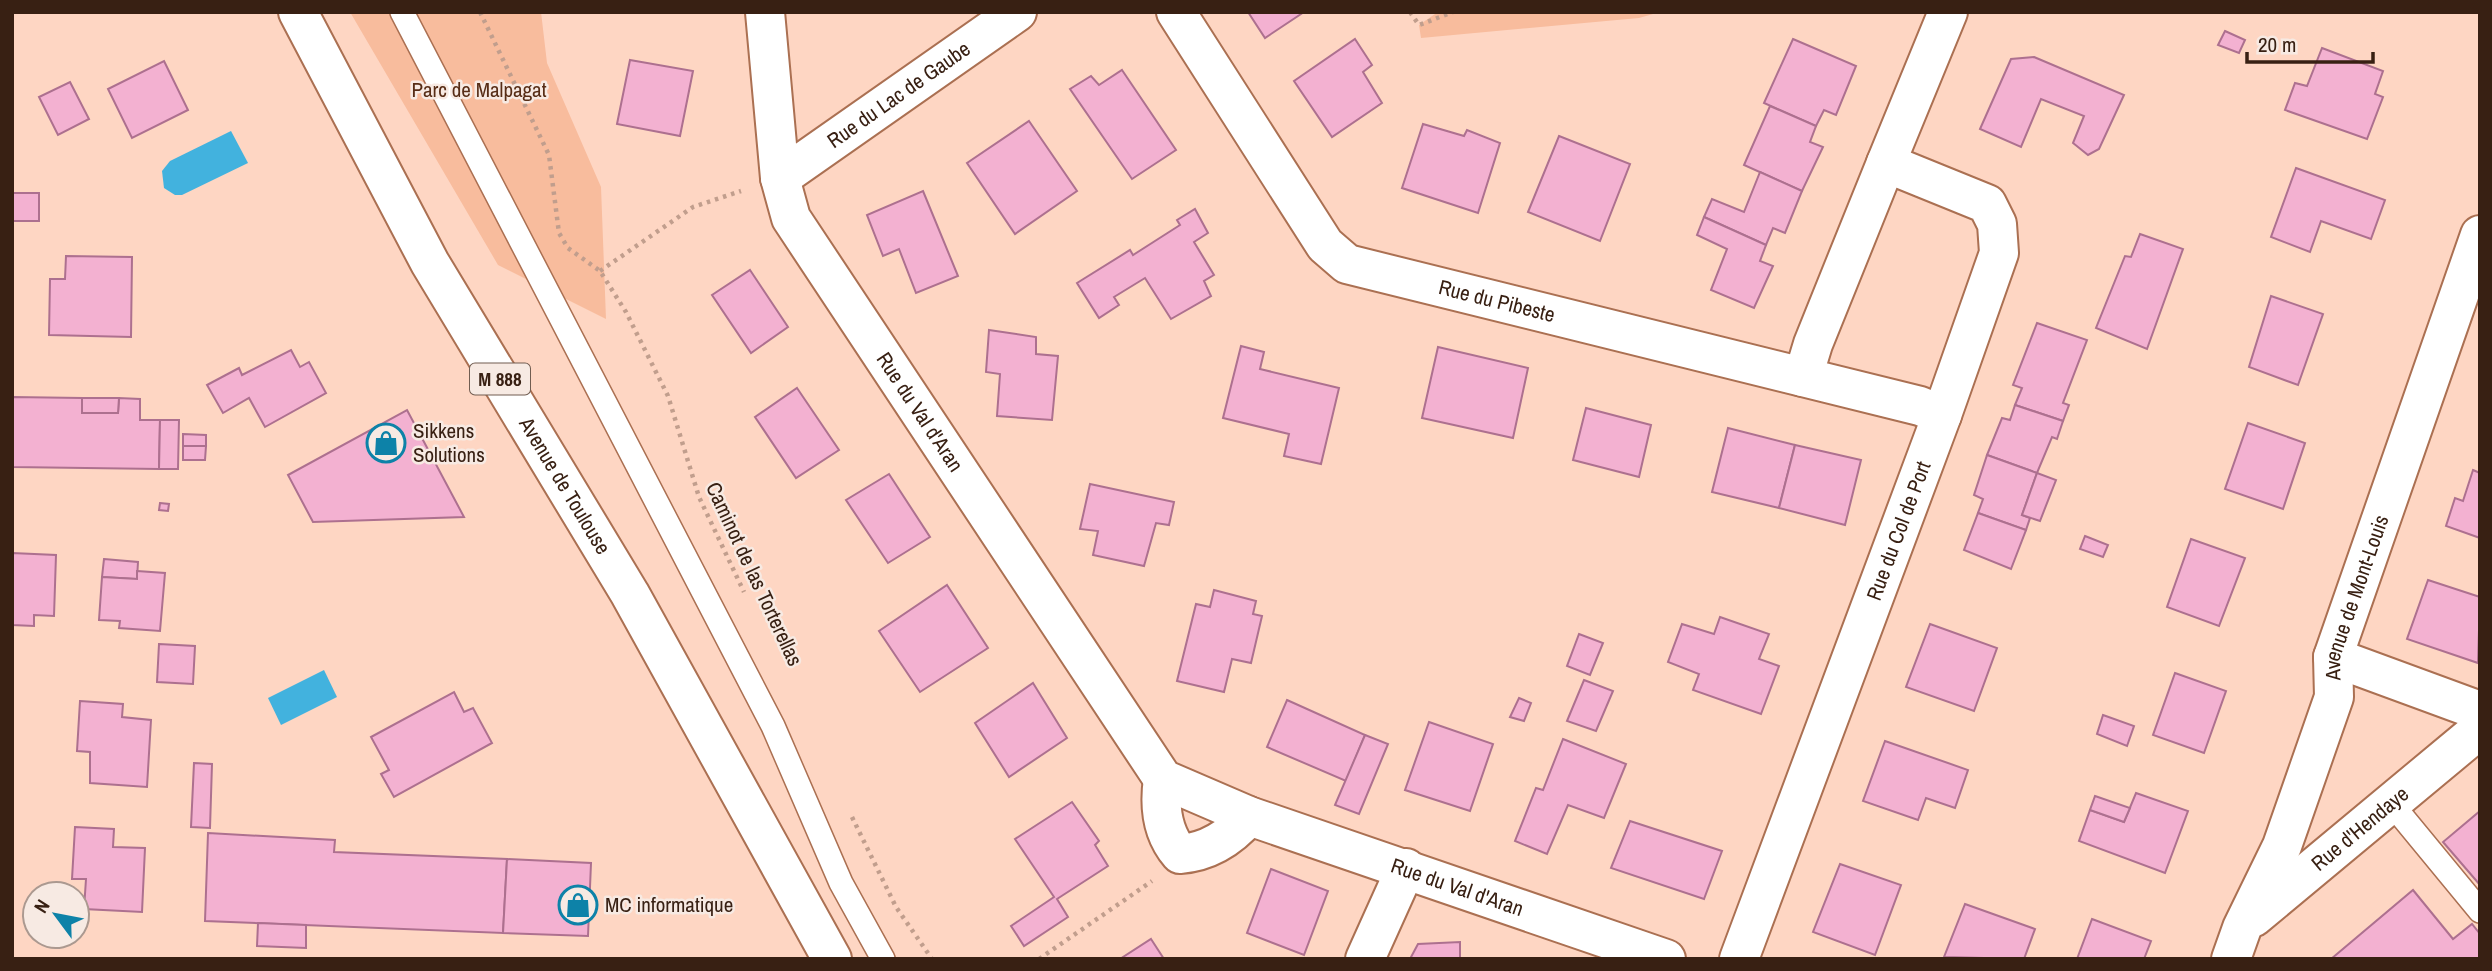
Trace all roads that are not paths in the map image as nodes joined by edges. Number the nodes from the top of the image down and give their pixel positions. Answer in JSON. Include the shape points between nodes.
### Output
{"nodes":[{"id":1,"x":298,"y":12,"type":"edge"},
{"id":2,"x":402,"y":12,"type":"edge"},
{"id":3,"x":765,"y":12,"type":"edge"},
{"id":4,"x":1017,"y":12,"type":"edge"},
{"id":5,"x":1176,"y":12,"type":"edge"},
{"id":6,"x":1948,"y":12,"type":"edge"},
{"id":7,"x":1886,"y":163,"type":"junction"},
{"id":8,"x":780,"y":178,"type":"junction"},
{"id":9,"x":2480,"y":235,"type":"edge"},
{"id":10,"x":1803,"y":377,"type":"junction"},
{"id":11,"x":1942,"y":415,"type":"junction"},
{"id":12,"x":2333,"y":657,"type":"junction"},
{"id":13,"x":2480,"y":712,"type":"edge"},
{"id":14,"x":2480,"y":729,"type":"edge"},
{"id":15,"x":1163,"y":779,"type":"junction"},
{"id":16,"x":2391,"y":803,"type":"junction"},
{"id":17,"x":1249,"y":816,"type":"junction"},
{"id":18,"x":1406,"y":868,"type":"junction"},
{"id":19,"x":2480,"y":911,"type":"edge"},
{"id":20,"x":2236,"y":943,"type":"edge"},
{"id":21,"x":832,"y":959,"type":"edge"},
{"id":22,"x":883,"y":959,"type":"edge"},
{"id":23,"x":1365,"y":959,"type":"edge"},
{"id":24,"x":1666,"y":959,"type":"edge"},
{"id":25,"x":1739,"y":959,"type":"edge"}],
"edges":[{"from":1,"to":21,"type":"street","name":"Avenue de Toulouse","number":"M 888","via":[[430,263],[630,594]]},
{"from":2,"to":22,"type":"lane","via":[[773,726],[841,883]]},
{"from":3,"to":8,"type":"street","name":"Rue du Val d'Aran"},
{"from":4,"to":8,"type":"street","name":"Rue du Lac de Gaube"},
{"from":5,"to":10,"type":"street","name":"Rue du Pibeste","via":[[1325,246],[1347,264]]},
{"from":6,"to":7,"type":"street"},
{"from":7,"to":10,"type":"street"},
{"from":7,"to":11,"type":"street","name":"Rue du Col de Port","via":[[1987,204],[1997,224],[1999,253]]},
{"from":8,"to":15,"type":"street","name":"Rue du Val d'Aran","via":[[791,218]]},
{"from":9,"to":12,"type":"street","name":"Avenue de Mont-Louis"},
{"from":10,"to":11,"type":"street","name":"Rue du Pibeste"},
{"from":11,"to":25,"type":"street","name":"Rue du Col de Port"},
{"from":12,"to":13,"type":"street"},
{"from":12,"to":20,"type":"street","name":"Avenue de Mont-Louis","via":[[2334,697],[2282,846]]},
{"from":14,"to":16,"type":"street","name":"Rue d'Hendaye"},
{"from":15,"to":17,"type":"street","name":"Rue du Val d'Aran"},
{"from":15,"to":17,"type":"street","via":[[1160,800],[1169,841],[1180,854],[1200,852],[1237,830]]},
{"from":16,"to":19,"type":"lane"},
{"from":16,"to":20,"type":"street","name":"Rue d'Hendaye"},
{"from":17,"to":18,"type":"street","name":"Rue du Val d'Aran"},
{"from":18,"to":23,"type":"street"},
{"from":18,"to":24,"type":"street","name":"Rue du Val d'Aran"}]}
